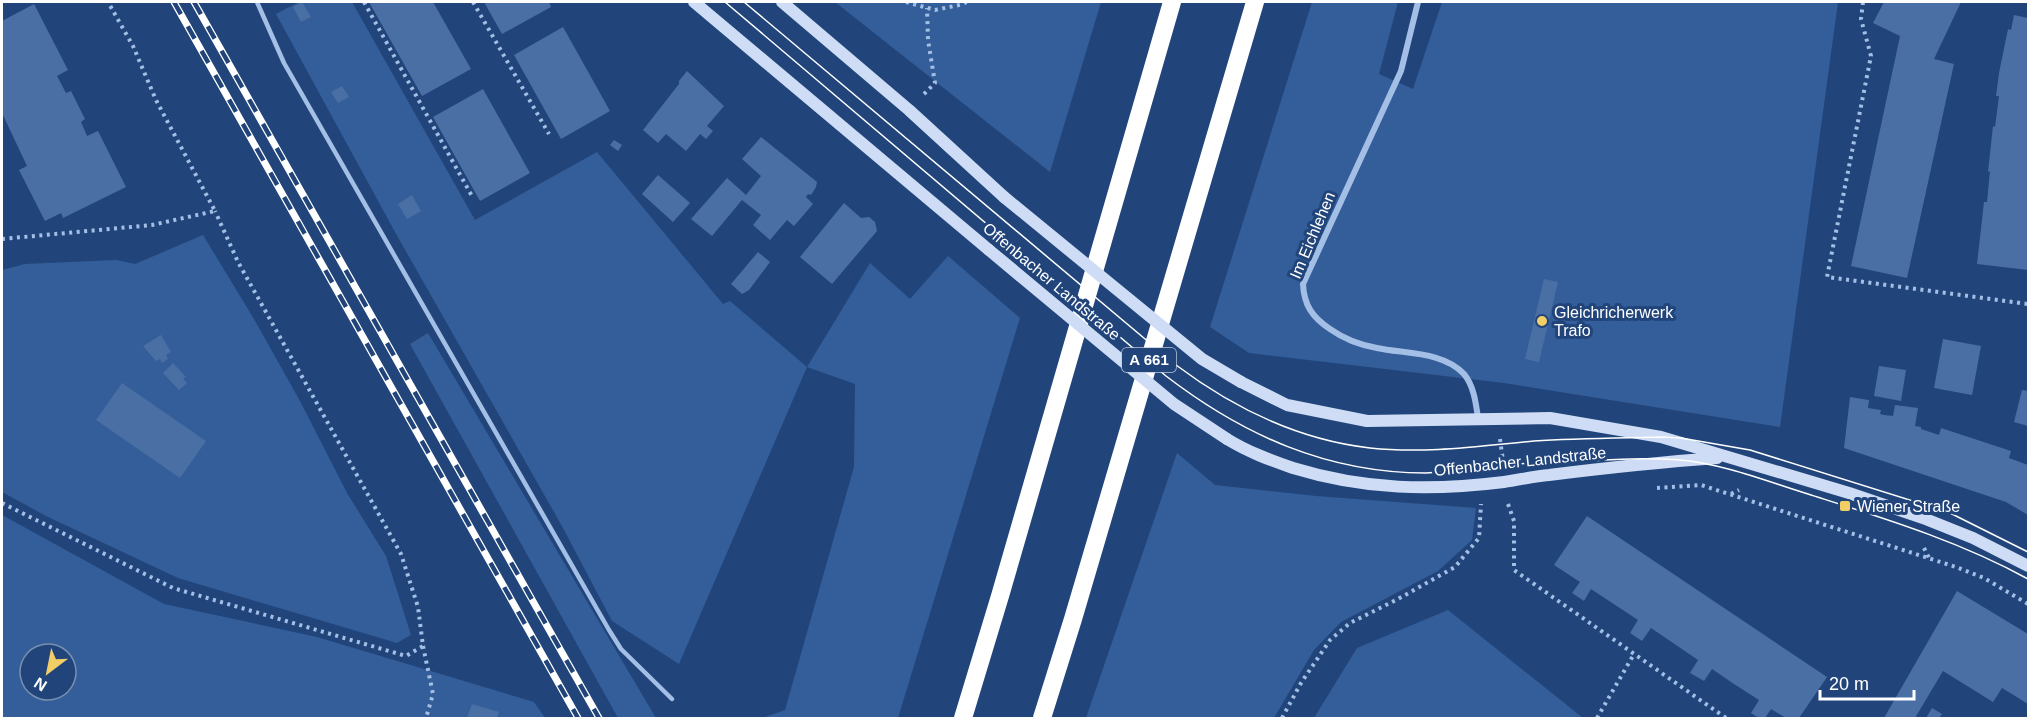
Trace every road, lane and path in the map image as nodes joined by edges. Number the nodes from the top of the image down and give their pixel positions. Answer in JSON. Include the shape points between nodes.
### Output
{"nodes":[{"id":1,"x":108,"y":2,"type":"edge"},
{"id":2,"x":257,"y":2,"type":"edge"},
{"id":3,"x":364,"y":2,"type":"edge"},
{"id":4,"x":473,"y":2,"type":"edge"},
{"id":5,"x":694,"y":2,"type":"edge"},
{"id":6,"x":782,"y":2,"type":"edge"},
{"id":7,"x":906,"y":2,"type":"edge"},
{"id":8,"x":966,"y":2,"type":"edge"},
{"id":9,"x":1172,"y":2,"type":"edge"},
{"id":10,"x":1254,"y":2,"type":"edge"},
{"id":11,"x":1418,"y":2,"type":"edge"},
{"id":12,"x":1863,"y":2,"type":"edge"},
{"id":13,"x":927,"y":8,"type":"junction"},
{"id":14,"x":909,"y":110,"type":"junction"},
{"id":15,"x":549,"y":134,"type":"dead end"},
{"id":16,"x":473,"y":198,"type":"dead end"},
{"id":17,"x":215,"y":211,"type":"junction"},
{"id":18,"x":2,"y":239,"type":"edge"},
{"id":19,"x":2028,"y":304,"type":"edge"},
{"id":20,"x":1478,"y":418,"type":"junction"},
{"id":21,"x":1723,"y":457,"type":"junction"},
{"id":22,"x":1505,"y":482,"type":"junction"},
{"id":23,"x":1655,"y":488,"type":"dead end"},
{"id":24,"x":1738,"y":489,"type":"dead end"},
{"id":25,"x":1730,"y":495,"type":"junction"},
{"id":26,"x":1506,"y":497,"type":"dead end"},
{"id":27,"x":1481,"y":499,"type":"dead end"},
{"id":28,"x":2,"y":503,"type":"edge"},
{"id":29,"x":1924,"y":548,"type":"dead end"},
{"id":30,"x":1929,"y":559,"type":"junction"},
{"id":31,"x":2028,"y":566,"type":"edge"},
{"id":32,"x":2028,"y":604,"type":"edge"},
{"id":33,"x":423,"y":646,"type":"junction"},
{"id":34,"x":1634,"y":654,"type":"junction"},
{"id":35,"x":672,"y":699,"type":"dead end"},
{"id":36,"x":426,"y":718,"type":"edge"},
{"id":37,"x":963,"y":718,"type":"edge"},
{"id":38,"x":1042,"y":718,"type":"edge"},
{"id":39,"x":1282,"y":718,"type":"edge"},
{"id":40,"x":1597,"y":718,"type":"edge"},
{"id":41,"x":1726,"y":718,"type":"edge"}],
"edges":[{"from":1,"to":17,"type":"path"},
{"from":2,"to":35,"type":"lane","via":[[284,63],[609,630],[621,649]]},
{"from":3,"to":16,"type":"path"},
{"from":4,"to":15,"type":"path"},
{"from":5,"to":22,"type":"main road","name":"Offenbacher Landstraße","bridge":true,"via":[[1174,404],[1242,448],[1327,478],[1386,487]]},
{"from":6,"to":14,"type":"main road","name":"Offenbacher Landstraße"},
{"from":7,"to":13,"type":"path"},
{"from":8,"to":13,"type":"path","via":[[935,10]]},
{"from":9,"to":37,"type":"highway"},
{"from":10,"to":38,"type":"highway","number":"A 661"},
{"from":11,"to":20,"type":"street","name":"Im Eichlehen","via":[[1401,71],[1303,284],[1304,300],[1322,324],[1352,341],[1430,356],[1453,366],[1470,386]]},
{"from":12,"to":19,"type":"path","via":[[1861,19],[1871,56],[1827,277]]},
{"from":13,"to":14,"type":"path","via":[[935,83]]},
{"from":14,"to":20,"type":"main road","name":"Offenbacher Landstraße","bridge":true,"via":[[1004,197],[1202,359],[1241,382],[1287,405],[1367,421]]},
{"from":17,"to":18,"type":"path","via":[[152,225]]},
{"from":17,"to":33,"type":"path","via":[[238,262],[401,554],[418,607]]},
{"from":20,"to":21,"type":"main road","name":"Offenbacher Landstraße","via":[[1550,418],[1661,437]]},
{"from":20,"to":22,"type":"path","via":[[1480,430],[1497,431]]},
{"from":21,"to":22,"type":"main road","name":"Offenbacher Landstraße"},
{"from":21,"to":31,"type":"main road","name":"Offenbacher Landstraße","via":[[1923,518]]},
{"from":23,"to":25,"type":"path","via":[[1701,485]]},
{"from":24,"to":25,"type":"path"},
{"from":25,"to":30,"type":"path"},
{"from":26,"to":34,"type":"path","via":[[1514,521],[1514,570]]},
{"from":27,"to":39,"type":"path","via":[[1479,537],[1455,567],[1350,623],[1330,640]]},
{"from":28,"to":33,"type":"path","via":[[173,588],[405,656]]},
{"from":29,"to":30,"type":"path"},
{"from":30,"to":32,"type":"path","via":[[1984,578]]},
{"from":33,"to":36,"type":"path","via":[[433,694]]},
{"from":34,"to":40,"type":"path"},
{"from":34,"to":41,"type":"path"}]}
